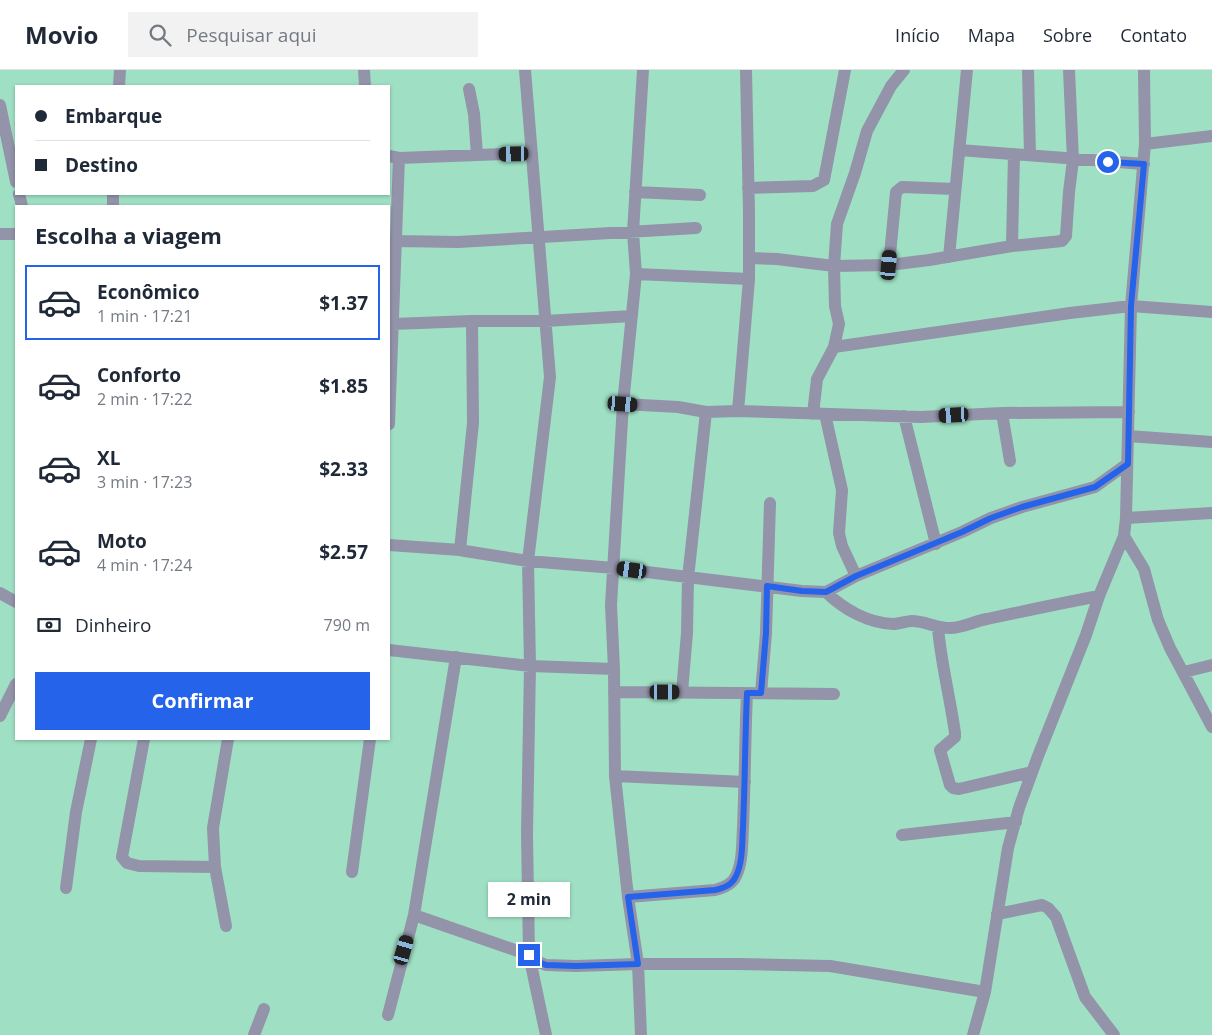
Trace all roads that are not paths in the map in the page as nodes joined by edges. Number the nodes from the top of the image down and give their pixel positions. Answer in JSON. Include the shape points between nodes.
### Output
{"nodes":[{"id":1,"x":120,"y":70,"type":"edge"},
{"id":2,"x":364,"y":70,"type":"edge"},
{"id":3,"x":525,"y":70,"type":"edge"},
{"id":4,"x":643,"y":70,"type":"edge"},
{"id":5,"x":746,"y":70,"type":"edge"},
{"id":6,"x":845,"y":70,"type":"edge"},
{"id":7,"x":904,"y":70,"type":"edge"},
{"id":8,"x":967,"y":70,"type":"edge"},
{"id":9,"x":1028,"y":70,"type":"edge"},
{"id":10,"x":1068,"y":70,"type":"edge"},
{"id":11,"x":1144,"y":70,"type":"edge"},
{"id":12,"x":119,"y":85,"type":"edge"},
{"id":13,"x":365,"y":85,"type":"edge"},
{"id":14,"x":469,"y":90,"type":"dead end"},
{"id":15,"x":0,"y":105,"type":"edge"},
{"id":16,"x":2,"y":123,"type":"edge"},
{"id":17,"x":1212,"y":136,"type":"edge"},
{"id":18,"x":1145,"y":144,"type":"junction"},
{"id":19,"x":958,"y":150,"type":"junction"},
{"id":20,"x":532,"y":153,"type":"junction"},
{"id":21,"x":1014,"y":154,"type":"junction"},
{"id":22,"x":477,"y":155,"type":"junction"},
{"id":23,"x":1030,"y":155,"type":"junction"},
{"id":24,"x":394,"y":157,"type":"edge"},
{"id":25,"x":1073,"y":160,"type":"junction"},
{"id":26,"x":1144,"y":164,"type":"junction"},
{"id":27,"x":15,"y":178,"type":"edge"},
{"id":28,"x":748,"y":188,"type":"junction"},
{"id":29,"x":955,"y":189,"type":"junction"},
{"id":30,"x":635,"y":192,"type":"junction"},
{"id":31,"x":700,"y":195,"type":"dead end"},
{"id":32,"x":696,"y":228,"type":"dead end"},
{"id":33,"x":633,"y":232,"type":"junction"},
{"id":34,"x":0,"y":234,"type":"edge"},
{"id":35,"x":15,"y":234,"type":"edge"},
{"id":36,"x":539,"y":238,"type":"junction"},
{"id":37,"x":396,"y":241,"type":"junction"},
{"id":38,"x":1012,"y":246,"type":"junction"},
{"id":39,"x":949,"y":257,"type":"junction"},
{"id":40,"x":749,"y":258,"type":"junction"},
{"id":41,"x":889,"y":265,"type":"junction"},
{"id":42,"x":834,"y":266,"type":"junction"},
{"id":43,"x":636,"y":274,"type":"junction"},
{"id":44,"x":749,"y":279,"type":"junction"},
{"id":45,"x":1131,"y":306,"type":"junction"},
{"id":46,"x":1212,"y":312,"type":"edge"},
{"id":47,"x":632,"y":316,"type":"junction"},
{"id":48,"x":472,"y":321,"type":"junction"},
{"id":49,"x":545,"y":321,"type":"junction"},
{"id":50,"x":393,"y":324,"type":"junction"},
{"id":51,"x":834,"y":347,"type":"junction"},
{"id":52,"x":390,"y":399,"type":"edge"},
{"id":53,"x":623,"y":404,"type":"junction"},
{"id":54,"x":738,"y":411,"type":"junction"},
{"id":55,"x":706,"y":412,"type":"junction"},
{"id":56,"x":1002,"y":412,"type":"junction"},
{"id":57,"x":1129,"y":412,"type":"junction"},
{"id":58,"x":819,"y":414,"type":"junction"},
{"id":59,"x":904,"y":416,"type":"junction"},
{"id":60,"x":1128,"y":436,"type":"junction"},
{"id":61,"x":1212,"y":442,"type":"edge"},
{"id":62,"x":1010,"y":461,"type":"dead end"},
{"id":63,"x":1128,"y":464,"type":"junction"},
{"id":64,"x":770,"y":503,"type":"dead end"},
{"id":65,"x":1212,"y":513,"type":"edge"},
{"id":66,"x":1126,"y":518,"type":"junction"},
{"id":67,"x":1124,"y":536,"type":"junction"},
{"id":68,"x":936,"y":544,"type":"junction"},
{"id":69,"x":390,"y":545,"type":"edge"},
{"id":70,"x":460,"y":550,"type":"junction"},
{"id":71,"x":528,"y":561,"type":"junction"},
{"id":72,"x":614,"y":568,"type":"junction"},
{"id":73,"x":856,"y":576,"type":"junction"},
{"id":74,"x":688,"y":578,"type":"junction"},
{"id":75,"x":767,"y":586,"type":"junction"},
{"id":76,"x":826,"y":592,"type":"junction"},
{"id":77,"x":0,"y":593,"type":"edge"},
{"id":78,"x":1099,"y":596,"type":"junction"},
{"id":79,"x":15,"y":601,"type":"edge"},
{"id":80,"x":938,"y":628,"type":"junction"},
{"id":81,"x":390,"y":650,"type":"edge"},
{"id":82,"x":456,"y":657,"type":"junction"},
{"id":83,"x":1212,"y":664,"type":"edge"},
{"id":84,"x":530,"y":666,"type":"junction"},
{"id":85,"x":614,"y":668,"type":"junction"},
{"id":86,"x":1184,"y":672,"type":"junction"},
{"id":87,"x":15,"y":686,"type":"edge"},
{"id":88,"x":614,"y":692,"type":"junction"},
{"id":89,"x":682,"y":692,"type":"junction"},
{"id":90,"x":747,"y":693,"type":"junction"},
{"id":91,"x":761,"y":693,"type":"junction"},
{"id":92,"x":834,"y":694,"type":"dead end"},
{"id":93,"x":0,"y":716,"type":"edge"},
{"id":94,"x":1212,"y":727,"type":"edge"},
{"id":95,"x":91,"y":740,"type":"edge"},
{"id":96,"x":144,"y":740,"type":"edge"},
{"id":97,"x":228,"y":740,"type":"edge"},
{"id":98,"x":370,"y":740,"type":"edge"},
{"id":99,"x":1032,"y":772,"type":"junction"},
{"id":100,"x":615,"y":776,"type":"junction"},
{"id":101,"x":745,"y":782,"type":"junction"},
{"id":102,"x":1016,"y":822,"type":"junction"},
{"id":103,"x":902,"y":835,"type":"dead end"},
{"id":104,"x":214,"y":867,"type":"junction"},
{"id":105,"x":352,"y":872,"type":"dead end"},
{"id":106,"x":66,"y":888,"type":"dead end"},
{"id":107,"x":628,"y":897,"type":"junction"},
{"id":108,"x":997,"y":914,"type":"junction"},
{"id":109,"x":414,"y":915,"type":"junction"},
{"id":110,"x":226,"y":926,"type":"dead end"},
{"id":111,"x":529,"y":955,"type":"junction"},
{"id":112,"x":638,"y":964,"type":"junction"},
{"id":113,"x":985,"y":992,"type":"junction"},
{"id":114,"x":264,"y":1009,"type":"dead end"},
{"id":115,"x":388,"y":1015,"type":"dead end"},
{"id":116,"x":254,"y":1035,"type":"edge"},
{"id":117,"x":546,"y":1035,"type":"edge"},
{"id":118,"x":642,"y":1035,"type":"edge"},
{"id":119,"x":973,"y":1035,"type":"edge"},
{"id":120,"x":1114,"y":1035,"type":"edge"}],
"edges":[{"from":1,"to":12,"type":"street"},
{"from":2,"to":13,"type":"street"},
{"from":3,"to":20,"type":"street"},
{"from":4,"to":30,"type":"street"},
{"from":5,"to":28,"type":"street"},
{"from":6,"to":28,"type":"street","via":[[824,180],[813,186]]},
{"from":7,"to":42,"type":"street","via":[[891,86],[867,131],[837,224]]},
{"from":8,"to":19,"type":"street"},
{"from":9,"to":23,"type":"street"},
{"from":10,"to":25,"type":"street"},
{"from":11,"to":18,"type":"street"},
{"from":14,"to":22,"type":"street"},
{"from":15,"to":16,"type":"street"},
{"from":16,"to":27,"type":"street"},
{"from":17,"to":18,"type":"street"},
{"from":18,"to":26,"type":"street"},
{"from":19,"to":21,"type":"street"},
{"from":19,"to":29,"type":"street"},
{"from":20,"to":22,"type":"street"},
{"from":20,"to":36,"type":"street"},
{"from":21,"to":23,"type":"street"},
{"from":21,"to":38,"type":"street"},
{"from":22,"to":24,"type":"street"},
{"from":23,"to":25,"type":"street"},
{"from":24,"to":37,"type":"street"},
{"from":25,"to":26,"type":"street"},
{"from":25,"to":38,"type":"street","via":[[1066,236],[1062,241]]},
{"from":26,"to":45,"type":"street"},
{"from":28,"to":40,"type":"street"},
{"from":29,"to":39,"type":"street"},
{"from":29,"to":41,"type":"street","via":[[902,187],[896,192]]},
{"from":30,"to":31,"type":"street"},
{"from":30,"to":33,"type":"street"},
{"from":32,"to":33,"type":"street"},
{"from":33,"to":36,"type":"street"},
{"from":33,"to":43,"type":"street"},
{"from":34,"to":35,"type":"street"},
{"from":36,"to":37,"type":"street"},
{"from":36,"to":49,"type":"street"},
{"from":37,"to":50,"type":"street"},
{"from":38,"to":39,"type":"street"},
{"from":39,"to":41,"type":"street"},
{"from":40,"to":42,"type":"street"},
{"from":40,"to":44,"type":"street"},
{"from":41,"to":42,"type":"street"},
{"from":42,"to":51,"type":"street","via":[[839,324]]},
{"from":43,"to":44,"type":"street"},
{"from":43,"to":47,"type":"street"},
{"from":44,"to":54,"type":"street"},
{"from":45,"to":46,"type":"street"},
{"from":45,"to":51,"type":"street"},
{"from":45,"to":57,"type":"street"},
{"from":47,"to":49,"type":"street"},
{"from":47,"to":53,"type":"street"},
{"from":48,"to":49,"type":"street"},
{"from":48,"to":50,"type":"street"},
{"from":48,"to":70,"type":"street","via":[[473,423]]},
{"from":49,"to":71,"type":"street","via":[[550,377]]},
{"from":50,"to":52,"type":"street"},
{"from":51,"to":58,"type":"street","via":[[816,379]]},
{"from":53,"to":55,"type":"street"},
{"from":53,"to":72,"type":"street"},
{"from":54,"to":55,"type":"street"},
{"from":54,"to":58,"type":"street"},
{"from":55,"to":74,"type":"street"},
{"from":56,"to":57,"type":"street"},
{"from":56,"to":59,"type":"street"},
{"from":56,"to":62,"type":"street"},
{"from":57,"to":60,"type":"street"},
{"from":58,"to":59,"type":"street"},
{"from":58,"to":73,"type":"street","via":[[842,490],[839,533]]},
{"from":59,"to":68,"type":"street"},
{"from":60,"to":61,"type":"street"},
{"from":60,"to":63,"type":"street"},
{"from":63,"to":66,"type":"street"},
{"from":63,"to":68,"type":"street","via":[[1095,487],[991,518]]},
{"from":64,"to":75,"type":"street"},
{"from":65,"to":66,"type":"street"},
{"from":66,"to":67,"type":"street"},
{"from":67,"to":78,"type":"street"},
{"from":67,"to":86,"type":"street","via":[[1144,569],[1161,626]]},
{"from":68,"to":73,"type":"street"},
{"from":69,"to":70,"type":"street"},
{"from":70,"to":71,"type":"street"},
{"from":71,"to":72,"type":"street"},
{"from":71,"to":84,"type":"street"},
{"from":72,"to":74,"type":"street"},
{"from":72,"to":85,"type":"street","via":[[611,605]]},
{"from":73,"to":76,"type":"street"},
{"from":74,"to":75,"type":"street"},
{"from":74,"to":89,"type":"street"},
{"from":75,"to":76,"type":"street"},
{"from":75,"to":91,"type":"street"},
{"from":76,"to":80,"type":"street","via":[[835,601],[868,618],[895,624],[921,622]]},
{"from":77,"to":79,"type":"street"},
{"from":78,"to":80,"type":"street","via":[[952,628]]},
{"from":78,"to":99,"type":"street"},
{"from":80,"to":99,"type":"street","via":[[942,669],[955,733],[955,737],[940,750],[950,785],[958,789]]},
{"from":81,"to":82,"type":"street"},
{"from":82,"to":84,"type":"street"},
{"from":82,"to":109,"type":"street"},
{"from":83,"to":86,"type":"street"},
{"from":84,"to":85,"type":"street"},
{"from":84,"to":111,"type":"street"},
{"from":85,"to":88,"type":"street"},
{"from":86,"to":94,"type":"street"},
{"from":87,"to":93,"type":"street"},
{"from":88,"to":89,"type":"street"},
{"from":88,"to":100,"type":"street"},
{"from":89,"to":90,"type":"street"},
{"from":90,"to":91,"type":"street"},
{"from":90,"to":101,"type":"street"},
{"from":91,"to":92,"type":"street"},
{"from":95,"to":106,"type":"street","via":[[76,812]]},
{"from":96,"to":104,"type":"street","via":[[122,857],[127,863],[139,866]]},
{"from":97,"to":104,"type":"street","via":[[213,828]]},
{"from":98,"to":105,"type":"street"},
{"from":99,"to":102,"type":"street"},
{"from":100,"to":101,"type":"street"},
{"from":100,"to":107,"type":"street"},
{"from":101,"to":107,"type":"street","via":[[741,857],[731,884],[715,890]]},
{"from":102,"to":103,"type":"street"},
{"from":102,"to":108,"type":"street","via":[[1008,848]]},
{"from":104,"to":110,"type":"street"},
{"from":107,"to":112,"type":"street"},
{"from":108,"to":113,"type":"street"},
{"from":108,"to":120,"type":"street","via":[[1042,905],[1048,908],[1056,917],[1085,997]]},
{"from":109,"to":111,"type":"street"},
{"from":109,"to":115,"type":"street"},
{"from":111,"to":112,"type":"street","via":[[546,965]]},
{"from":111,"to":117,"type":"street"},
{"from":112,"to":113,"type":"street","via":[[830,966]]},
{"from":112,"to":118,"type":"street"},
{"from":113,"to":119,"type":"street"},
{"from":114,"to":116,"type":"street"}]}
